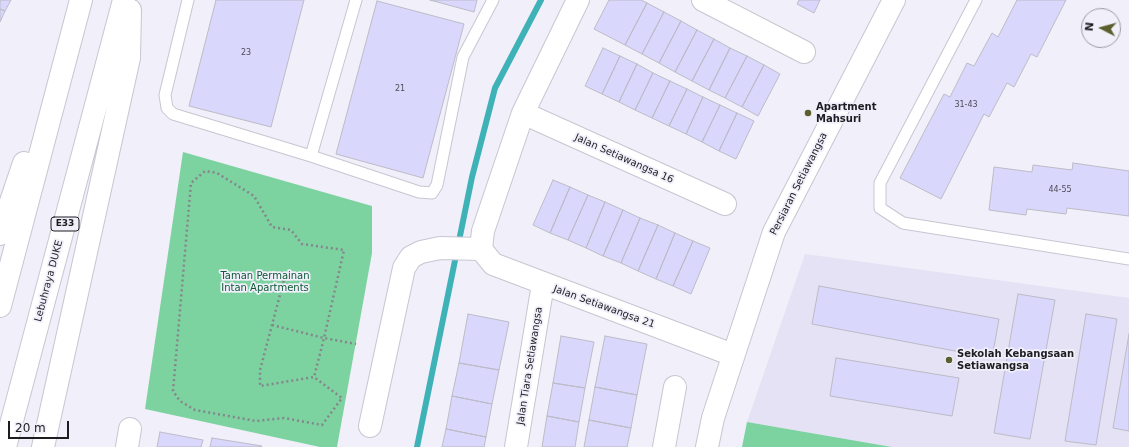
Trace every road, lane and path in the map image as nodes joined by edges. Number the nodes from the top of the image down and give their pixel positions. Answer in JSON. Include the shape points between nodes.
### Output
{"nodes":[{"id":1,"x":80,"y":0,"type":"edge"},
{"id":2,"x":124,"y":0,"type":"edge"},
{"id":3,"x":131,"y":0,"type":"edge"},
{"id":4,"x":188,"y":0,"type":"edge"},
{"id":5,"x":356,"y":0,"type":"edge"},
{"id":6,"x":493,"y":0,"type":"edge"},
{"id":7,"x":578,"y":0,"type":"edge"},
{"id":8,"x":703,"y":0,"type":"edge"},
{"id":9,"x":894,"y":0,"type":"edge"},
{"id":10,"x":976,"y":0,"type":"edge"},
{"id":11,"x":804,"y":52,"type":"dead end"},
{"id":12,"x":524,"y":113,"type":"junction"},
{"id":13,"x":311,"y":156,"type":"junction"},
{"id":14,"x":725,"y":204,"type":"dead end"},
{"id":15,"x":0,"y":234,"type":"edge"},
{"id":16,"x":474,"y":249,"type":"junction"},
{"id":17,"x":1129,"y":259,"type":"edge"},
{"id":18,"x":285,"y":276,"type":"dead end"},
{"id":19,"x":543,"y":284,"type":"junction"},
{"id":20,"x":0,"y":306,"type":"edge"},
{"id":21,"x":72,"y":318,"type":"junction"},
{"id":22,"x":272,"y":324,"type":"junction"},
{"id":23,"x":324,"y":338,"type":"junction"},
{"id":24,"x":356,"y":344,"type":"dead end"},
{"id":25,"x":733,"y":355,"type":"junction"},
{"id":26,"x":314,"y":376,"type":"junction"},
{"id":27,"x":675,"y":387,"type":"dead end"},
{"id":28,"x":370,"y":426,"type":"dead end"},
{"id":29,"x":5,"y":447,"type":"edge"},
{"id":30,"x":43,"y":447,"type":"edge"},
{"id":31,"x":58,"y":447,"type":"edge"},
{"id":32,"x":516,"y":447,"type":"edge"},
{"id":33,"x":664,"y":447,"type":"edge"},
{"id":34,"x":706,"y":447,"type":"edge"}],
"edges":[{"from":1,"to":15,"type":"main road"},
{"from":1,"to":20,"type":"main road"},
{"from":2,"to":29,"type":"main road","name":"Lebuhraya DUKE","number":"E33"},
{"from":3,"to":21,"type":"main road","via":[[129,58]]},
{"from":4,"to":13,"type":"lane","via":[[165,96],[167,108],[173,114]]},
{"from":5,"to":13,"type":"lane"},
{"from":6,"to":13,"type":"lane","via":[[463,57],[437,185],[432,193],[419,192]]},
{"from":7,"to":12,"type":"main road"},
{"from":8,"to":11,"type":"main road"},
{"from":9,"to":25,"type":"main road","name":"Persiaran Setiawangsa","via":[[774,232]]},
{"from":10,"to":17,"type":"lane","via":[[880,183],[880,208],[903,223]]},
{"from":12,"to":14,"type":"main road","name":"Jalan Setiawangsa 16"},
{"from":12,"to":16,"type":"main road"},
{"from":16,"to":19,"type":"main road","name":"Jalan Setiawangsa 21","via":[[493,264]]},
{"from":16,"to":28,"type":"main road","via":[[440,248],[421,252],[411,257],[404,268]]},
{"from":18,"to":22,"type":"path"},
{"from":19,"to":25,"type":"main road","name":"Jalan Setiawangsa 21"},
{"from":19,"to":32,"type":"main road","name":"Jalan Tiara Setiawangsa"},
{"from":21,"to":30,"type":"main road"},
{"from":21,"to":31,"type":"main road"},
{"from":22,"to":23,"type":"path"},
{"from":22,"to":26,"type":"path","via":[[260,370],[260,386]]},
{"from":23,"to":24,"type":"path"},
{"from":23,"to":26,"type":"path"},
{"from":23,"to":26,"type":"path","via":[[344,250],[302,244],[291,230],[272,227],[254,196],[218,172],[205,171],[191,183],[173,391],[180,401],[195,410],[256,421],[284,418],[322,425],[342,398]]},
{"from":25,"to":34,"type":"main road","name":"Persiaran Setiawangsa"},
{"from":27,"to":33,"type":"main road"}]}
